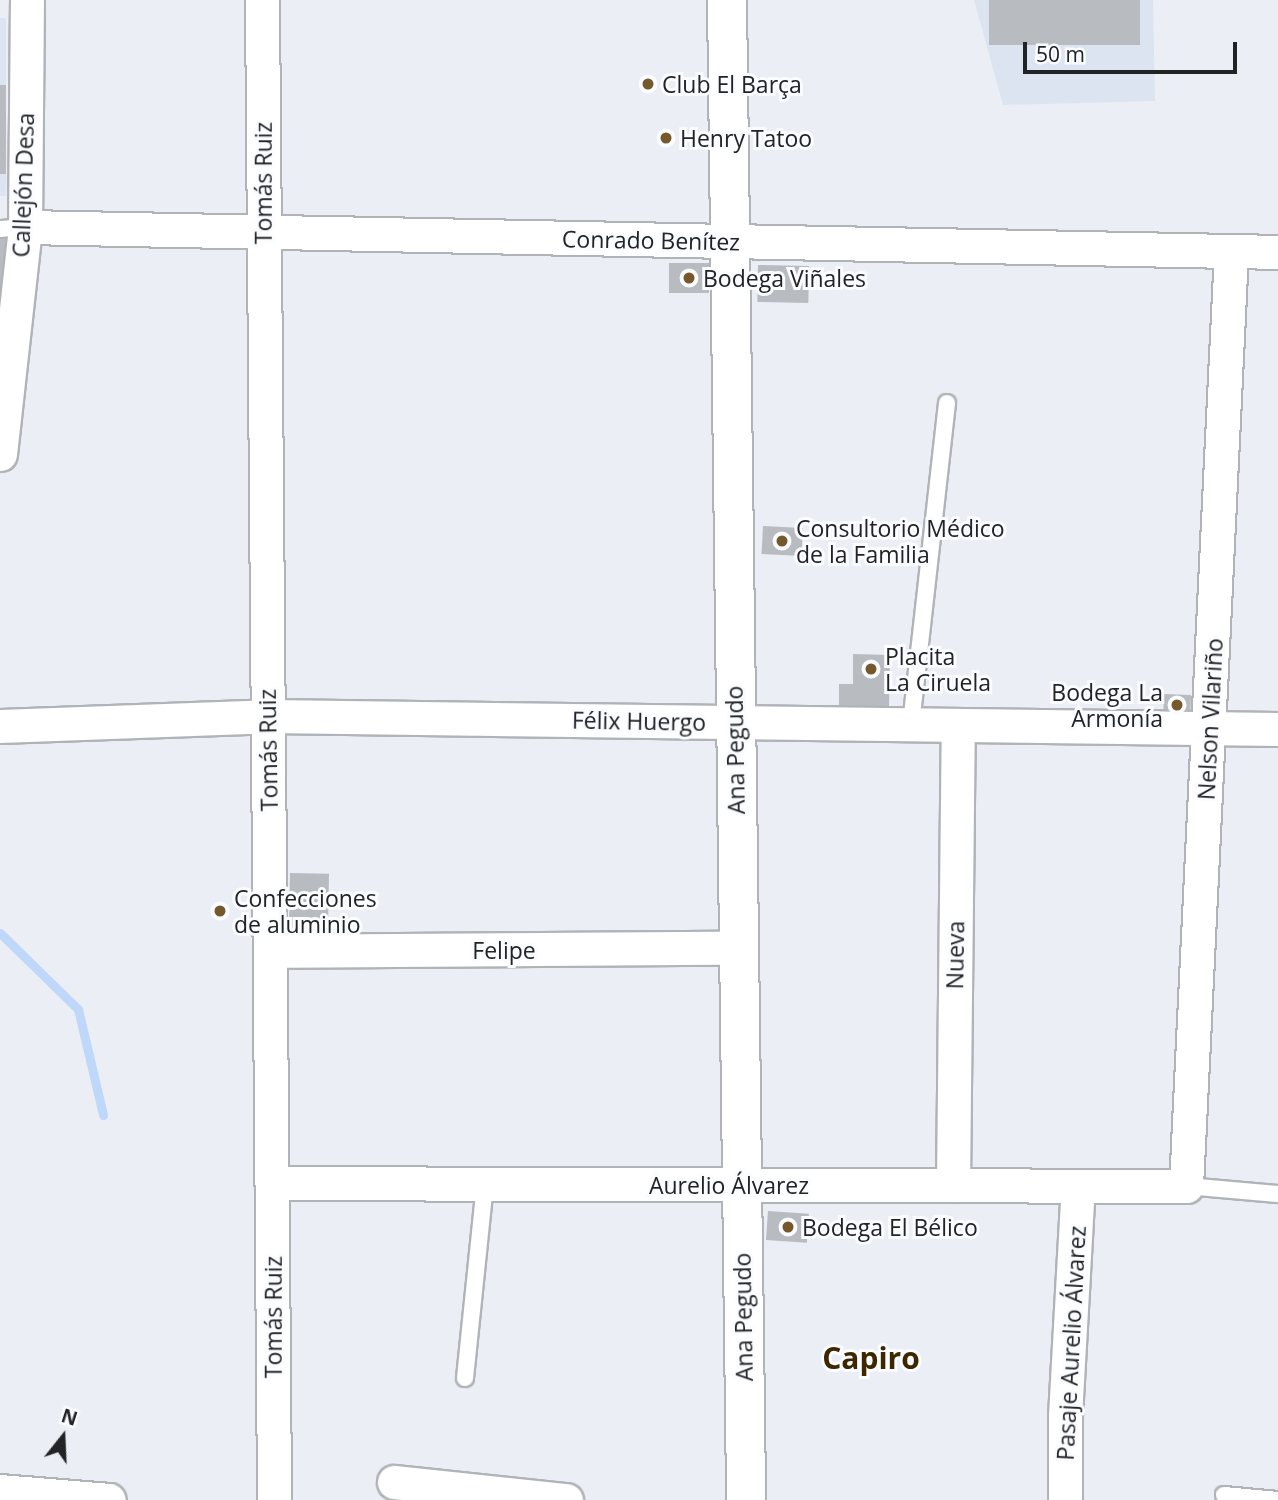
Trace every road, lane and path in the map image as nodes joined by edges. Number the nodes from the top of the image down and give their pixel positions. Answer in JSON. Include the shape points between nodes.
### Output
{"nodes":[{"id":1,"x":27,"y":0,"type":"edge"},
{"id":2,"x":262,"y":0,"type":"edge"},
{"id":3,"x":727,"y":0,"type":"edge"},
{"id":4,"x":12,"y":228,"type":"edge"},
{"id":5,"x":264,"y":230,"type":"junction"},
{"id":6,"x":728,"y":243,"type":"junction"},
{"id":7,"x":1231,"y":251,"type":"junction"},
{"id":8,"x":1278,"y":252,"type":"edge"},
{"id":9,"x":947,"y":403,"type":"dead end"},
{"id":10,"x":0,"y":454,"type":"edge"},
{"id":11,"x":268,"y":716,"type":"junction"},
{"id":12,"x":734,"y":722,"type":"junction"},
{"id":13,"x":911,"y":724,"type":"junction"},
{"id":14,"x":958,"y":724,"type":"junction"},
{"id":15,"x":0,"y":726,"type":"edge"},
{"id":16,"x":1210,"y":728,"type":"junction"},
{"id":17,"x":1278,"y":729,"type":"edge"},
{"id":18,"x":738,"y":948,"type":"junction"},
{"id":19,"x":270,"y":951,"type":"junction"},
{"id":20,"x":272,"y":1183,"type":"junction"},
{"id":21,"x":485,"y":1184,"type":"junction"},
{"id":22,"x":741,"y":1185,"type":"junction"},
{"id":23,"x":953,"y":1185,"type":"junction"},
{"id":24,"x":1079,"y":1186,"type":"junction"},
{"id":25,"x":1186,"y":1186,"type":"junction"},
{"id":26,"x":1278,"y":1194,"type":"edge"},
{"id":27,"x":465,"y":1378,"type":"dead end"},
{"id":28,"x":394,"y":1482,"type":"dead end"},
{"id":29,"x":0,"y":1491,"type":"edge"},
{"id":30,"x":1224,"y":1495,"type":"dead end"},
{"id":31,"x":109,"y":1500,"type":"edge"},
{"id":32,"x":274,"y":1500,"type":"edge"},
{"id":33,"x":566,"y":1500,"type":"edge"},
{"id":34,"x":746,"y":1500,"type":"edge"},
{"id":35,"x":1065,"y":1500,"type":"edge"},
{"id":36,"x":1278,"y":1500,"type":"edge"}],
"edges":[{"from":1,"to":4,"type":"street","name":"Callejón Desa"},
{"from":2,"to":5,"type":"street","name":"Tomás Ruiz"},
{"from":3,"to":6,"type":"street","name":"Ana Pegudo"},
{"from":4,"to":5,"type":"street","name":"Conrado Benítez"},
{"from":4,"to":10,"type":"street","name":"Callejón Desa"},
{"from":5,"to":6,"type":"street","name":"Conrado Benítez"},
{"from":5,"to":11,"type":"street","name":"Tomás Ruiz"},
{"from":6,"to":7,"type":"street","name":"Conrado Benítez"},
{"from":6,"to":12,"type":"street","name":"Ana Pegudo"},
{"from":7,"to":8,"type":"street","name":"Conrado Benítez"},
{"from":7,"to":16,"type":"street","name":"Nelson Vilariño"},
{"from":9,"to":13,"type":"lane"},
{"from":11,"to":12,"type":"street","name":"Félix Huergo"},
{"from":11,"to":15,"type":"street","name":"Félix Huergo"},
{"from":11,"to":19,"type":"street","name":"Tomás Ruiz"},
{"from":12,"to":13,"type":"street","name":"Félix Huergo"},
{"from":12,"to":18,"type":"street","name":"Ana Pegudo"},
{"from":13,"to":14,"type":"street","name":"Félix Huergo"},
{"from":14,"to":16,"type":"street","name":"Félix Huergo"},
{"from":14,"to":23,"type":"street","name":"Nueva"},
{"from":16,"to":17,"type":"street","name":"Félix Huergo"},
{"from":16,"to":25,"type":"street","name":"Nelson Vilariño"},
{"from":18,"to":19,"type":"street","name":"Felipe"},
{"from":18,"to":22,"type":"street","name":"Ana Pegudo"},
{"from":19,"to":20,"type":"street","name":"Tomás Ruiz"},
{"from":20,"to":21,"type":"street","name":"Aurelio Álvarez"},
{"from":20,"to":32,"type":"street","name":"Tomás Ruiz"},
{"from":21,"to":22,"type":"street","name":"Aurelio Álvarez"},
{"from":21,"to":27,"type":"lane"},
{"from":22,"to":23,"type":"street","name":"Aurelio Álvarez"},
{"from":22,"to":34,"type":"street","name":"Ana Pegudo"},
{"from":23,"to":24,"type":"street","name":"Aurelio Álvarez"},
{"from":24,"to":25,"type":"street","name":"Aurelio Álvarez"},
{"from":24,"to":35,"type":"street","name":"Pasaje Aurelio Álvarez","via":[[1065,1416]]},
{"from":25,"to":26,"type":"lane"},
{"from":28,"to":33,"type":"street"},
{"from":29,"to":31,"type":"street"},
{"from":30,"to":36,"type":"lane"}]}
